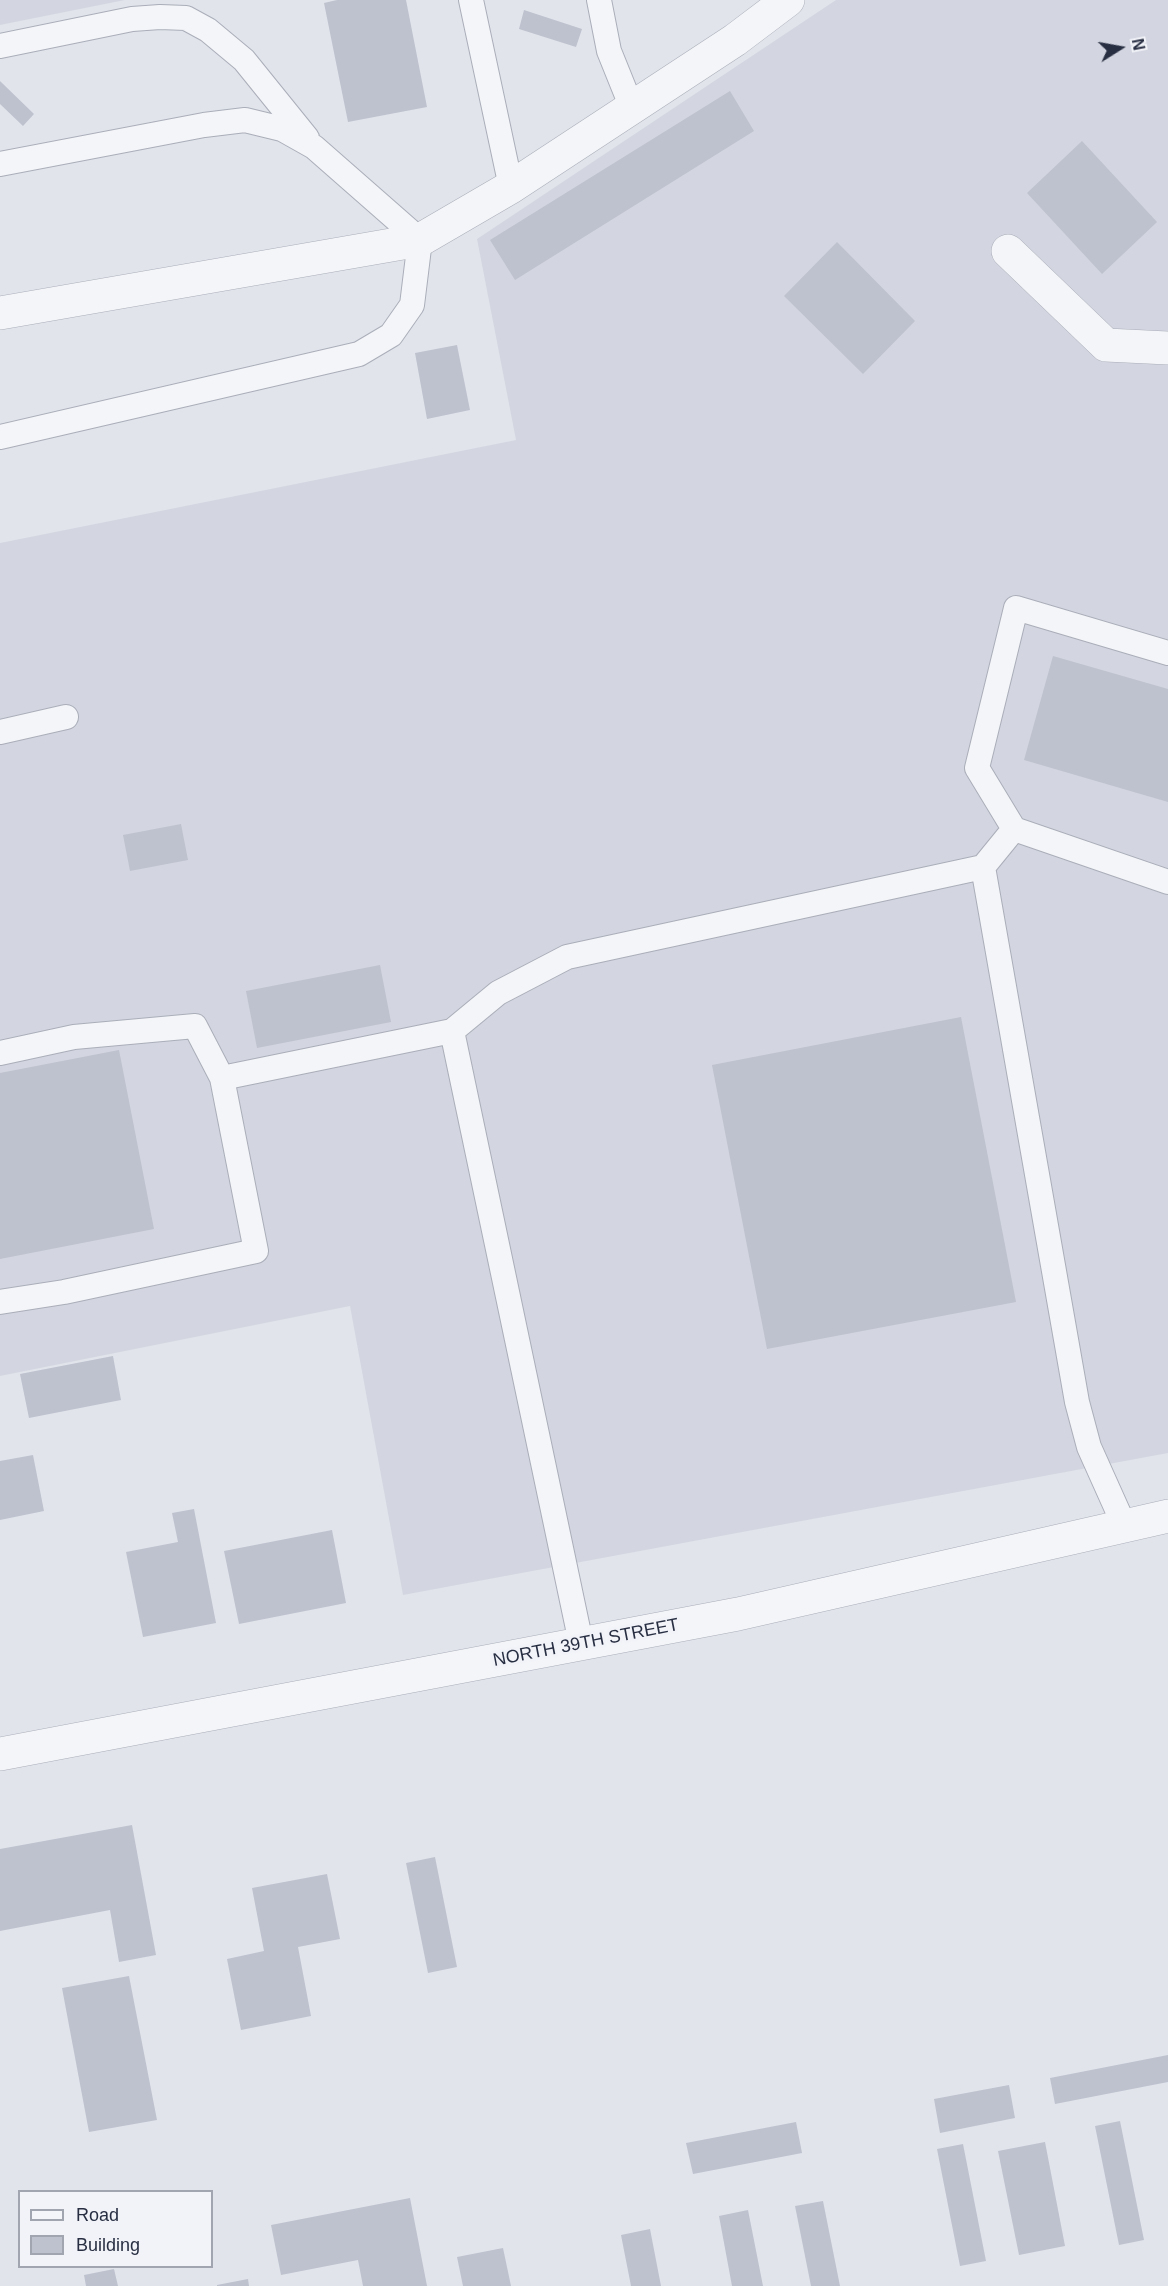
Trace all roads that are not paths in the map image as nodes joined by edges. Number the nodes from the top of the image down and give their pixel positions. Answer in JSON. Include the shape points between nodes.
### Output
{"nodes":[{"id":1,"x":471,"y":0,"type":"edge"},
{"id":2,"x":599,"y":0,"type":"edge"},
{"id":3,"x":771,"y":6,"type":"edge"},
{"id":4,"x":0,"y":46,"type":"edge"},
{"id":5,"x":632,"y":108,"type":"junction"},
{"id":6,"x":314,"y":147,"type":"junction"},
{"id":7,"x":0,"y":164,"type":"edge"},
{"id":8,"x":511,"y":188,"type":"junction"},
{"id":9,"x":420,"y":240,"type":"junction"},
{"id":10,"x":1008,"y":251,"type":"dead end"},
{"id":11,"x":0,"y":313,"type":"edge"},
{"id":12,"x":1168,"y":348,"type":"edge"},
{"id":13,"x":0,"y":437,"type":"edge"},
{"id":14,"x":1168,"y":653,"type":"edge"},
{"id":15,"x":66,"y":717,"type":"dead end"},
{"id":16,"x":0,"y":732,"type":"edge"},
{"id":17,"x":1014,"y":829,"type":"junction"},
{"id":18,"x":983,"y":867,"type":"junction"},
{"id":19,"x":1168,"y":882,"type":"edge"},
{"id":20,"x":452,"y":1031,"type":"junction"},
{"id":21,"x":0,"y":1053,"type":"edge"},
{"id":22,"x":222,"y":1078,"type":"junction"},
{"id":23,"x":0,"y":1302,"type":"edge"},
{"id":24,"x":1168,"y":1516,"type":"edge"},
{"id":25,"x":1124,"y":1525,"type":"junction"},
{"id":26,"x":581,"y":1643,"type":"junction"},
{"id":27,"x":0,"y":1754,"type":"edge"}],
"edges":[{"from":1,"to":8,"type":"lane"},
{"from":2,"to":5,"type":"lane","via":[[609,51]]},
{"from":3,"to":5,"type":"street"},
{"from":4,"to":6,"type":"lane","via":[[132,19],[186,18],[208,30],[244,60]]},
{"from":5,"to":8,"type":"street"},
{"from":6,"to":7,"type":"lane","via":[[282,129],[245,120]]},
{"from":6,"to":9,"type":"lane"},
{"from":8,"to":9,"type":"street"},
{"from":9,"to":11,"type":"street"},
{"from":9,"to":13,"type":"lane","via":[[412,304],[391,335],[360,354]]},
{"from":10,"to":12,"type":"street","via":[[1106,345]]},
{"from":14,"to":17,"type":"lane","via":[[1016,608],[977,768]]},
{"from":15,"to":16,"type":"lane"},
{"from":17,"to":18,"type":"lane"},
{"from":17,"to":19,"type":"lane"},
{"from":18,"to":20,"type":"lane","via":[[567,957],[498,993]]},
{"from":18,"to":25,"type":"lane","via":[[1077,1402],[1089,1447]]},
{"from":20,"to":22,"type":"lane"},
{"from":20,"to":26,"type":"lane"},
{"from":21,"to":22,"type":"lane","via":[[74,1037],[195,1026]]},
{"from":22,"to":23,"type":"lane","via":[[256,1251]]},
{"from":24,"to":25,"type":"street","name":"NORTH 39TH STREET"},
{"from":25,"to":26,"type":"street","name":"NORTH 39TH STREET","via":[[738,1614]]},
{"from":26,"to":27,"type":"street","name":"NORTH 39TH STREET"}]}
